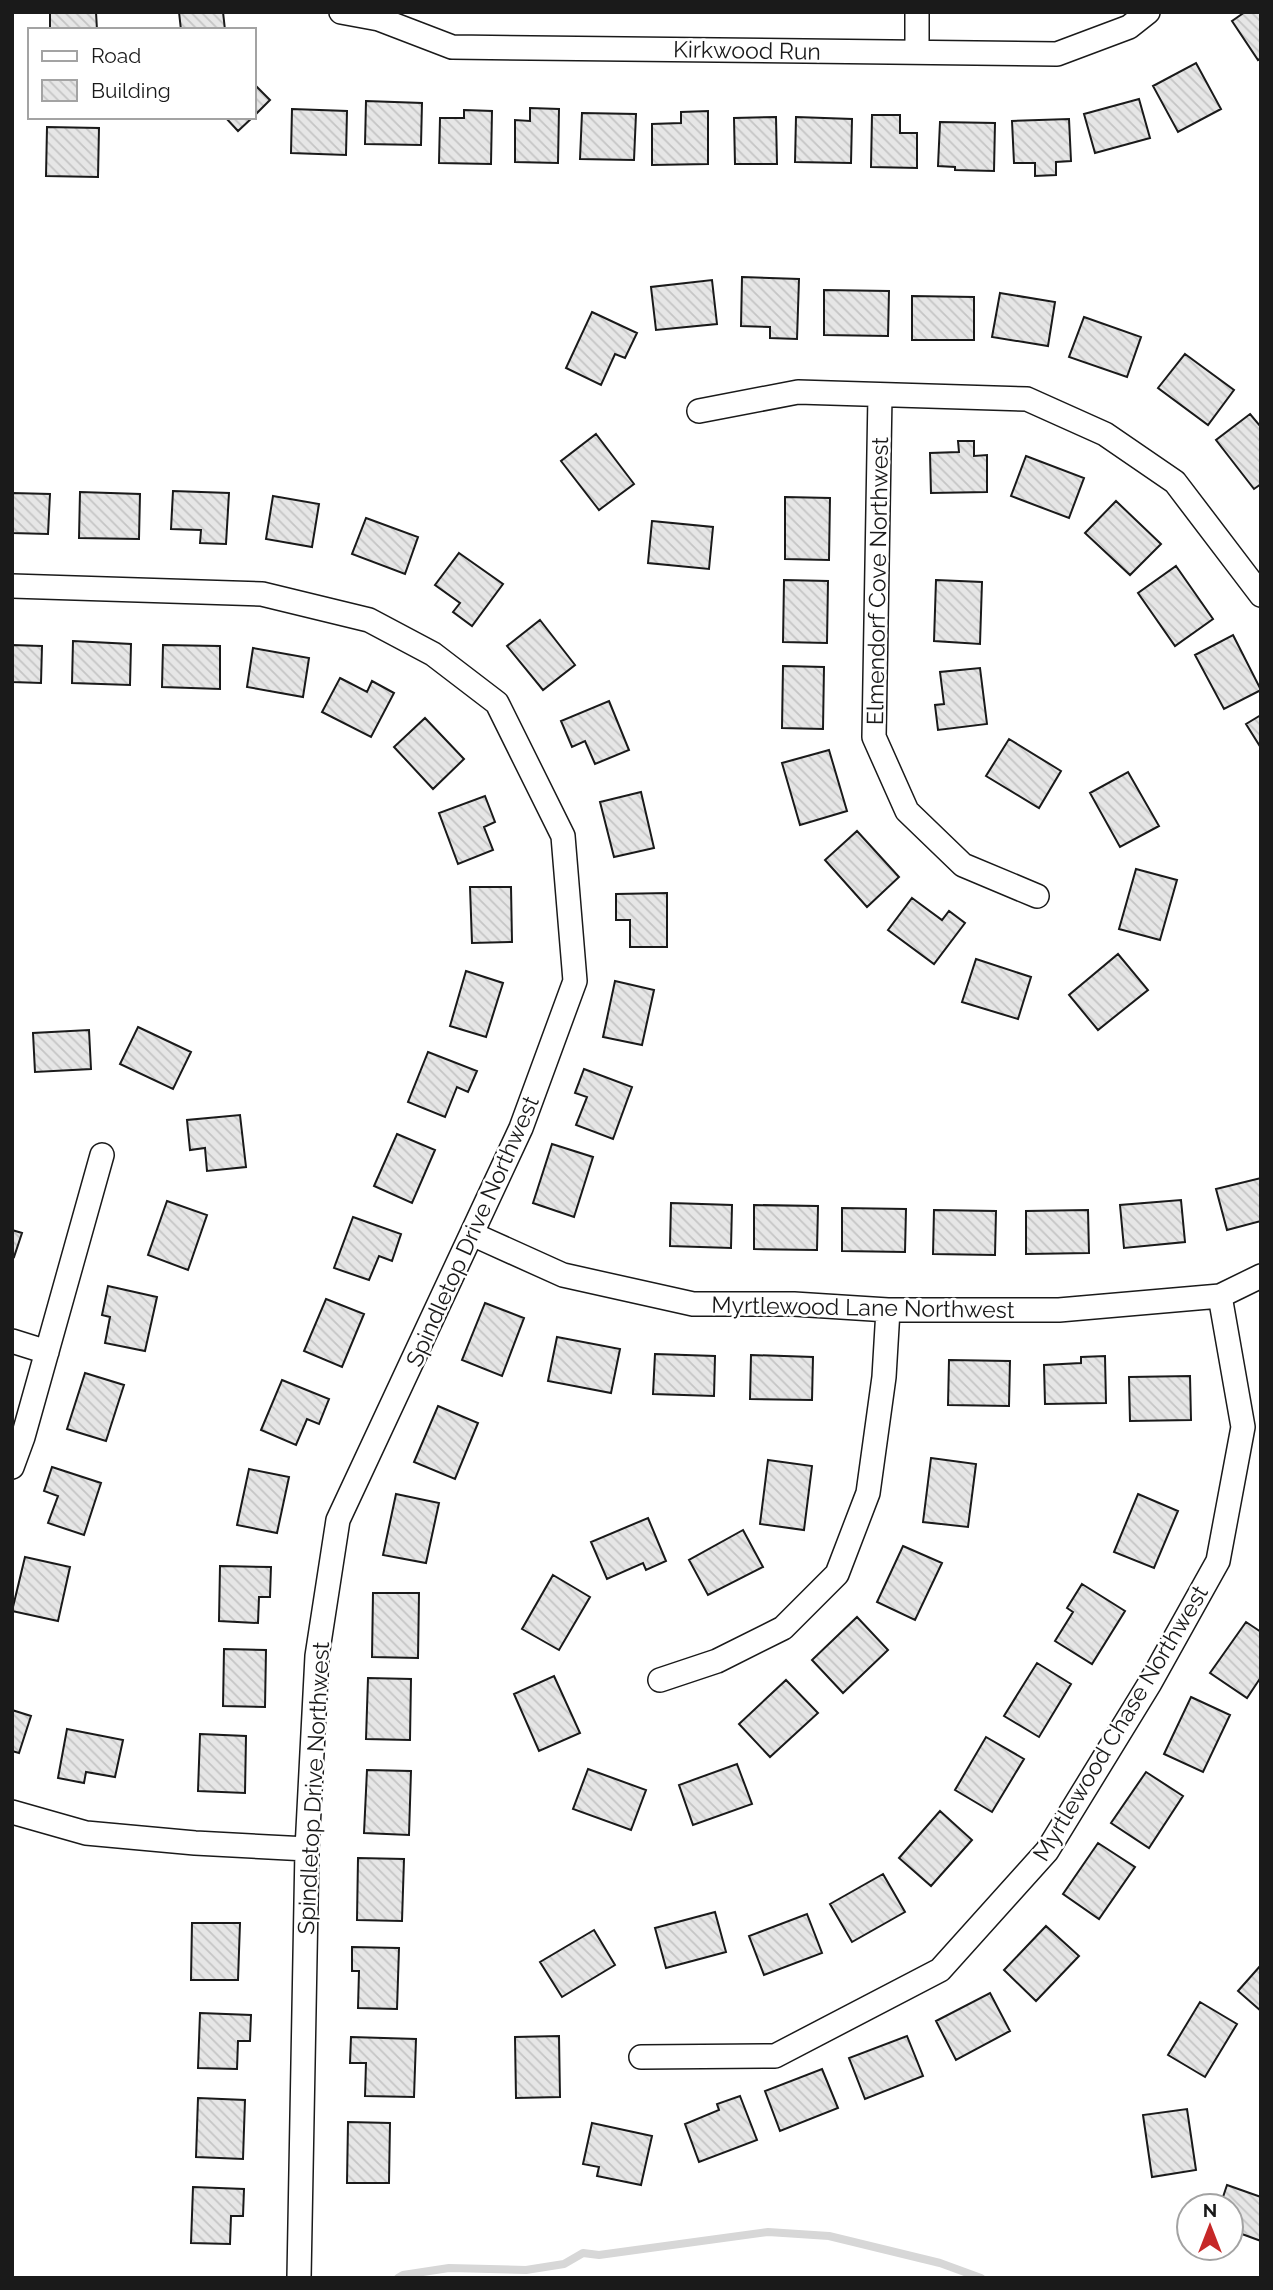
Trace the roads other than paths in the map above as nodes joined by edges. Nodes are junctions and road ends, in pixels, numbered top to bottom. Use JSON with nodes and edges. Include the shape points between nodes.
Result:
{"nodes":[{"id":1,"x":341,"y":12,"type":"edge"},
{"id":2,"x":917,"y":12,"type":"edge"},
{"id":3,"x":1148,"y":12,"type":"edge"},
{"id":4,"x":917,"y":52,"type":"junction"},
{"id":5,"x":880,"y":395,"type":"junction"},
{"id":6,"x":699,"y":411,"type":"dead end"},
{"id":7,"x":12,"y":586,"type":"edge"},
{"id":8,"x":1261,"y":595,"type":"edge"},
{"id":9,"x":1037,"y":896,"type":"dead end"},
{"id":10,"x":102,"y":1155,"type":"dead end"},
{"id":11,"x":472,"y":1234,"type":"junction"},
{"id":12,"x":1261,"y":1276,"type":"edge"},
{"id":13,"x":1220,"y":1296,"type":"junction"},
{"id":14,"x":888,"y":1310,"type":"junction"},
{"id":15,"x":12,"y":1341,"type":"edge"},
{"id":16,"x":47,"y":1352,"type":"junction"},
{"id":17,"x":12,"y":1467,"type":"edge"},
{"id":18,"x":660,"y":1680,"type":"dead end"},
{"id":19,"x":12,"y":1812,"type":"edge"},
{"id":20,"x":307,"y":1849,"type":"junction"},
{"id":21,"x":641,"y":2057,"type":"dead end"},
{"id":22,"x":299,"y":2278,"type":"edge"}],
"edges":[{"from":1,"to":4,"type":"street","name":"Kirkwood Run","via":[[379,19],[452,47]]},
{"from":2,"to":4,"type":"street"},
{"from":3,"to":4,"type":"street","name":"Kirkwood Run","via":[[1129,27],[1057,54]]},
{"from":5,"to":6,"type":"street","via":[[798,392]]},
{"from":5,"to":8,"type":"street","via":[[1027,399],[1105,434],[1175,482]]},
{"from":5,"to":9,"type":"street","name":"Elmendorf Cove Northwest","via":[[874,737],[907,811],[963,865]]},
{"from":7,"to":11,"type":"street","name":"Spindletop Drive Northwest","via":[[262,593],[303,602],[369,620],[433,654],[497,703],[564,836],[575,981],[521,1128]]},
{"from":10,"to":16,"type":"street"},
{"from":11,"to":14,"type":"street","name":"Myrtlewood Lane Northwest","via":[[564,1275],[693,1304]]},
{"from":11,"to":20,"type":"street","name":"Spindletop Drive Northwest","via":[[338,1520],[317,1656]]},
{"from":12,"to":13,"type":"street","name":"Myrtlewood Lane Northwest"},
{"from":13,"to":14,"type":"street","name":"Myrtlewood Lane Northwest","via":[[1059,1310]]},
{"from":13,"to":21,"type":"street","name":"Myrtlewood Chase Northwest","via":[[1243,1427],[1218,1561],[1047,1851],[940,1970],[787,2050],[775,2056]]},
{"from":14,"to":18,"type":"street","via":[[868,1493],[837,1574],[783,1628],[717,1661]]},
{"from":15,"to":16,"type":"street"},
{"from":16,"to":17,"type":"street"},
{"from":19,"to":20,"type":"street","via":[[86,1833]]},
{"from":20,"to":22,"type":"street","name":"Spindletop Drive Northwest"}]}
